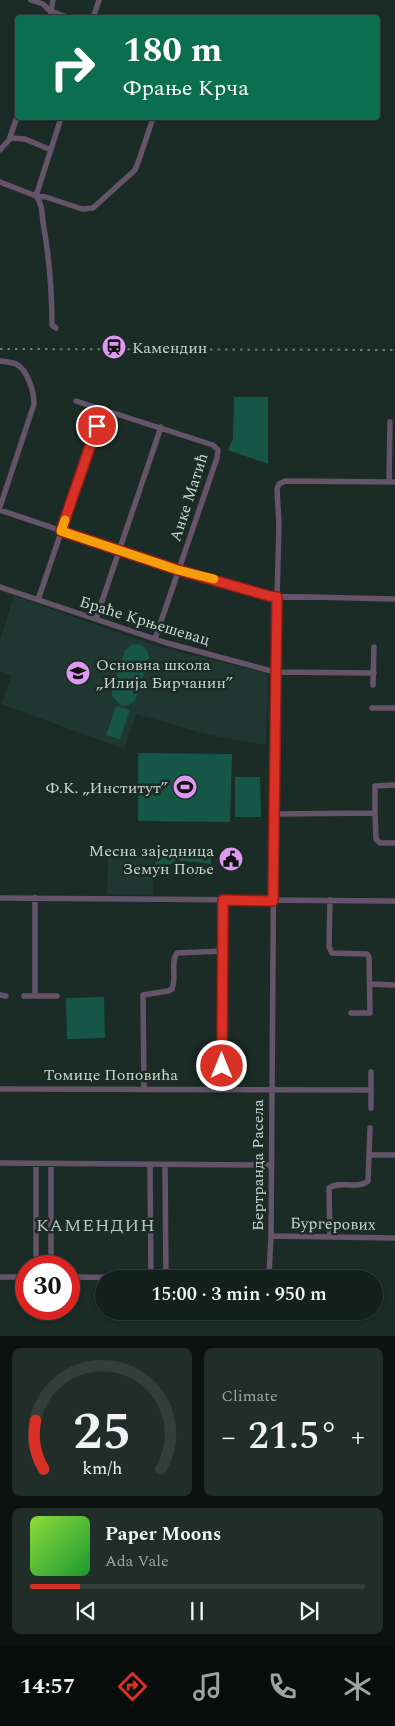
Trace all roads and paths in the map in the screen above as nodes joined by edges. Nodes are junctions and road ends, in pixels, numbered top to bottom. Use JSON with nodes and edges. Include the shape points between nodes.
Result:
{"nodes":[{"id":1,"x":31,"y":0,"type":"edge"},
{"id":2,"x":53,"y":0,"type":"edge"},
{"id":3,"x":99,"y":0,"type":"edge"},
{"id":4,"x":50,"y":11,"type":"junction"},
{"id":5,"x":50,"y":15,"type":"edge"},
{"id":6,"x":61,"y":15,"type":"edge"},
{"id":7,"x":94,"y":15,"type":"edge"},
{"id":8,"x":16,"y":120,"type":"edge"},
{"id":9,"x":61,"y":120,"type":"edge"},
{"id":10,"x":152,"y":120,"type":"edge"},
{"id":11,"x":10,"y":138,"type":"junction"},
{"id":12,"x":0,"y":150,"type":"edge"},
{"id":13,"x":51,"y":150,"type":"junction"},
{"id":14,"x":0,"y":182,"type":"edge"},
{"id":15,"x":36,"y":196,"type":"junction"},
{"id":16,"x":56,"y":328,"type":"dead end"},
{"id":17,"x":0,"y":361,"type":"edge"},
{"id":18,"x":76,"y":401,"type":"dead end"},
{"id":19,"x":103,"y":409,"type":"junction"},
{"id":20,"x":390,"y":422,"type":"dead end"},
{"id":21,"x":161,"y":427,"type":"junction"},
{"id":22,"x":392,"y":482,"type":"edge"},
{"id":23,"x":0,"y":509,"type":"edge"},
{"id":24,"x":61,"y":531,"type":"junction"},
{"id":25,"x":119,"y":551,"type":"junction"},
{"id":26,"x":178,"y":570,"type":"junction"},
{"id":27,"x":0,"y":587,"type":"edge"},
{"id":28,"x":277,"y":597,"type":"junction"},
{"id":29,"x":395,"y":599,"type":"edge"},
{"id":30,"x":38,"y":600,"type":"junction"},
{"id":31,"x":96,"y":619,"type":"junction"},
{"id":32,"x":154,"y":639,"type":"junction"},
{"id":33,"x":374,"y":647,"type":"dead end"},
{"id":34,"x":275,"y":672,"type":"junction"},
{"id":35,"x":374,"y":673,"type":"junction"},
{"id":36,"x":374,"y":685,"type":"dead end"},
{"id":37,"x":372,"y":708,"type":"dead end"},
{"id":38,"x":395,"y":708,"type":"edge"},
{"id":39,"x":395,"y":786,"type":"edge"},
{"id":40,"x":375,"y":813,"type":"junction"},
{"id":41,"x":275,"y":814,"type":"junction"},
{"id":42,"x":395,"y":844,"type":"edge"},
{"id":43,"x":0,"y":898,"type":"edge"},
{"id":44,"x":35,"y":898,"type":"junction"},
{"id":45,"x":223,"y":900,"type":"junction"},
{"id":46,"x":330,"y":900,"type":"junction"},
{"id":47,"x":273,"y":901,"type":"junction"},
{"id":48,"x":395,"y":901,"type":"edge"},
{"id":49,"x":222,"y":951,"type":"junction"},
{"id":50,"x":370,"y":984,"type":"junction"},
{"id":51,"x":395,"y":985,"type":"edge"},
{"id":52,"x":24,"y":996,"type":"dead end"},
{"id":53,"x":35,"y":996,"type":"junction"},
{"id":54,"x":57,"y":996,"type":"dead end"},
{"id":55,"x":351,"y":1013,"type":"dead end"},
{"id":56,"x":371,"y":1072,"type":"dead end"},
{"id":57,"x":0,"y":1088,"type":"edge"},
{"id":58,"x":144,"y":1088,"type":"junction"},
{"id":59,"x":222,"y":1088,"type":"junction"},
{"id":60,"x":272,"y":1090,"type":"junction"},
{"id":61,"x":371,"y":1090,"type":"junction"},
{"id":62,"x":371,"y":1108,"type":"dead end"},
{"id":63,"x":370,"y":1128,"type":"dead end"},
{"id":64,"x":369,"y":1155,"type":"junction"},
{"id":65,"x":395,"y":1155,"type":"edge"},
{"id":66,"x":0,"y":1163,"type":"edge"},
{"id":67,"x":36,"y":1164,"type":"junction"},
{"id":68,"x":51,"y":1164,"type":"junction"},
{"id":69,"x":150,"y":1165,"type":"junction"},
{"id":70,"x":164,"y":1165,"type":"junction"},
{"id":71,"x":271,"y":1165,"type":"junction"},
{"id":72,"x":271,"y":1236,"type":"junction"},
{"id":73,"x":330,"y":1237,"type":"junction"},
{"id":74,"x":395,"y":1238,"type":"edge"},
{"id":75,"x":36,"y":1255,"type":"edge"},
{"id":76,"x":51,"y":1255,"type":"edge"},
{"id":77,"x":151,"y":1270,"type":"edge"},
{"id":78,"x":166,"y":1270,"type":"edge"},
{"id":79,"x":269,"y":1270,"type":"edge"},
{"id":80,"x":0,"y":1277,"type":"edge"},
{"id":81,"x":15,"y":1277,"type":"edge"},
{"id":82,"x":80,"y":1278,"type":"edge"},
{"id":83,"x":95,"y":1278,"type":"edge"}],
"edges":[{"from":1,"to":4,"type":"street","via":[[43,4]]},
{"from":2,"to":4,"type":"street"},
{"from":3,"to":7,"type":"street"},
{"from":4,"to":5,"type":"street"},
{"from":4,"to":6,"type":"street"},
{"from":8,"to":11,"type":"street"},
{"from":9,"to":13,"type":"street"},
{"from":10,"to":15,"type":"street","via":[[135,170],[93,208],[86,210]]},
{"from":11,"to":12,"type":"street"},
{"from":11,"to":13,"type":"street","via":[[25,139]]},
{"from":13,"to":15,"type":"street"},
{"from":14,"to":15,"type":"street"},
{"from":15,"to":16,"type":"street","via":[[47,246],[52,324]]},
{"from":17,"to":23,"type":"street","via":[[20,367],[29,382],[34,404]]},
{"from":18,"to":19,"type":"street"},
{"from":19,"to":21,"type":"street"},
{"from":19,"to":24,"type":"street"},
{"from":20,"to":22,"type":"street"},
{"from":21,"to":25,"type":"street"},
{"from":21,"to":26,"type":"street","name":"Анке Матић","via":[[213,445],[218,450]]},
{"from":22,"to":28,"type":"street","name":"Бертранда Расела","via":[[285,481],[279,484]]},
{"from":23,"to":24,"type":"street"},
{"from":24,"to":25,"type":"street"},
{"from":24,"to":30,"type":"street"},
{"from":25,"to":26,"type":"street"},
{"from":25,"to":31,"type":"street"},
{"from":26,"to":28,"type":"street"},
{"from":26,"to":32,"type":"street","name":"Анке Матић"},
{"from":27,"to":30,"type":"street","name":"Браће Крњешевац"},
{"from":28,"to":29,"type":"street"},
{"from":28,"to":34,"type":"street","name":"Бертранда Расела"},
{"from":30,"to":31,"type":"street","name":"Браће Крњешевац"},
{"from":31,"to":32,"type":"street","name":"Браће Крњешевац"},
{"from":32,"to":34,"type":"street","name":"Браће Крњешевац"},
{"from":33,"to":35,"type":"street"},
{"from":34,"to":35,"type":"street","name":"Браће Крњешевац"},
{"from":34,"to":41,"type":"street","name":"Бертранда Расела"},
{"from":35,"to":36,"type":"street"},
{"from":37,"to":38,"type":"street"},
{"from":39,"to":40,"type":"street","via":[[375,786]]},
{"from":40,"to":41,"type":"street"},
{"from":40,"to":42,"type":"street","via":[[376,839],[380,843]]},
{"from":41,"to":47,"type":"street","name":"Бертранда Расела"},
{"from":43,"to":44,"type":"street"},
{"from":44,"to":45,"type":"street"},
{"from":44,"to":53,"type":"street"},
{"from":45,"to":47,"type":"street"},
{"from":45,"to":49,"type":"street"},
{"from":46,"to":47,"type":"street"},
{"from":46,"to":48,"type":"street"},
{"from":46,"to":50,"type":"street","via":[[329,950],[332,953],[367,954],[370,958]]},
{"from":47,"to":60,"type":"street","name":"Бертранда Расела"},
{"from":49,"to":58,"type":"street","via":[[177,952],[172,989],[143,995]]},
{"from":49,"to":59,"type":"street"},
{"from":50,"to":51,"type":"street"},
{"from":50,"to":55,"type":"street","via":[[370,1013]]},
{"from":52,"to":53,"type":"street"},
{"from":53,"to":54,"type":"street"},
{"from":56,"to":61,"type":"street"},
{"from":57,"to":58,"type":"street","name":"Томице Поповића"},
{"from":58,"to":59,"type":"street","name":"Томице Поповића"},
{"from":59,"to":60,"type":"street","name":"Томице Поповића"},
{"from":60,"to":61,"type":"street","name":"Томице Поповића"},
{"from":60,"to":71,"type":"street","name":"Бертранда Расела"},
{"from":61,"to":62,"type":"street"},
{"from":63,"to":64,"type":"street"},
{"from":64,"to":65,"type":"street"},
{"from":64,"to":73,"type":"street","via":[[369,1179],[366,1183],[329,1188]]},
{"from":66,"to":67,"type":"street"},
{"from":67,"to":68,"type":"street"},
{"from":67,"to":75,"type":"street"},
{"from":68,"to":69,"type":"street"},
{"from":68,"to":76,"type":"street"},
{"from":69,"to":70,"type":"street"},
{"from":69,"to":77,"type":"street"},
{"from":70,"to":71,"type":"street"},
{"from":70,"to":78,"type":"street"},
{"from":71,"to":72,"type":"street","name":"Бертранда Расела"},
{"from":72,"to":73,"type":"street","name":"Бургерових"},
{"from":72,"to":79,"type":"street","name":"Бертранда Расела"},
{"from":73,"to":74,"type":"street","name":"Бургерових"},
{"from":80,"to":81,"type":"street"},
{"from":82,"to":83,"type":"street"}]}
